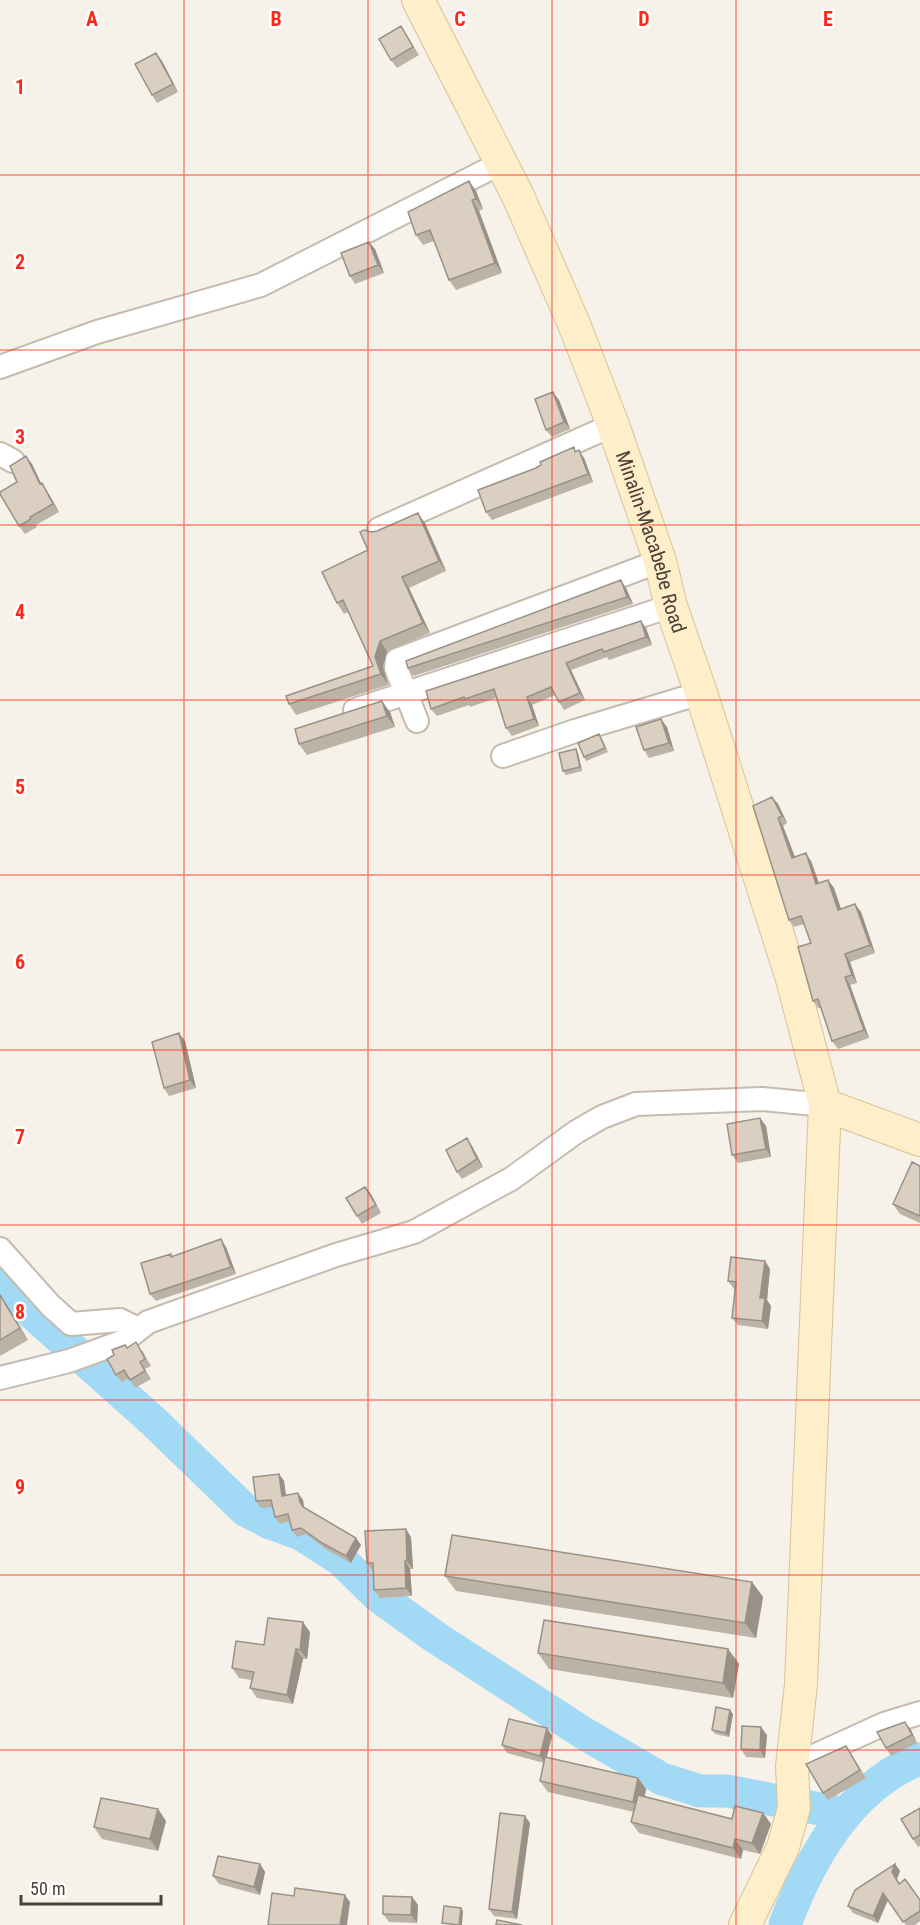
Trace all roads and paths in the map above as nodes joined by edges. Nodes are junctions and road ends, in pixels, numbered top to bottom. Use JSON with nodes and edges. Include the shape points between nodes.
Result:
{"nodes":[{"id":1,"x":418,"y":0,"type":"edge"},
{"id":2,"x":503,"y":162,"type":"junction"},
{"id":3,"x":0,"y":368,"type":"edge"},
{"id":4,"x":613,"y":425,"type":"junction"},
{"id":5,"x":379,"y":529,"type":"edge"},
{"id":6,"x":660,"y":561,"type":"junction"},
{"id":7,"x":670,"y":606,"type":"junction"},
{"id":8,"x":701,"y":693,"type":"junction"},
{"id":9,"x":405,"y":694,"type":"junction"},
{"id":10,"x":340,"y":715,"type":"edge"},
{"id":11,"x":417,"y":721,"type":"dead end"},
{"id":12,"x":503,"y":756,"type":"dead end"},
{"id":13,"x":825,"y":1105,"type":"junction"},
{"id":14,"x":920,"y":1140,"type":"edge"},
{"id":15,"x":0,"y":1249,"type":"edge"},
{"id":16,"x":131,"y":1335,"type":"junction"},
{"id":17,"x":0,"y":1378,"type":"edge"},
{"id":18,"x":920,"y":1713,"type":"edge"},
{"id":19,"x":792,"y":1766,"type":"junction"},
{"id":20,"x":746,"y":1925,"type":"edge"}],
"edges":[{"from":1,"to":2,"type":"main road","name":"Minalin-Macabebe Road"},
{"from":2,"to":3,"type":"street","via":[[261,285],[98,332]]},
{"from":2,"to":4,"type":"main road","name":"Minalin-Macabebe Road"},
{"from":4,"to":5,"type":"street"},
{"from":4,"to":6,"type":"main road","name":"Minalin-Macabebe Road"},
{"from":6,"to":7,"type":"main road","name":"Minalin-Macabebe Road"},
{"from":6,"to":9,"type":"street","via":[[397,660]]},
{"from":7,"to":8,"type":"main road","name":"Minalin-Macabebe Road"},
{"from":7,"to":9,"type":"street"},
{"from":8,"to":12,"type":"street"},
{"from":8,"to":13,"type":"main road","name":"Minalin-Macabebe Road","via":[[792,979]]},
{"from":9,"to":10,"type":"street"},
{"from":9,"to":11,"type":"street"},
{"from":13,"to":14,"type":"main road"},
{"from":13,"to":16,"type":"street","via":[[762,1099],[636,1104],[593,1122],[511,1179],[414,1232],[336,1255],[148,1322]]},
{"from":13,"to":19,"type":"main road","name":"Minalin-Macabebe Road","via":[[801,1684]]},
{"from":15,"to":16,"type":"street","via":[[72,1324],[120,1320]]},
{"from":16,"to":17,"type":"street","via":[[69,1361]]},
{"from":18,"to":19,"type":"street","via":[[884,1724]]},
{"from":19,"to":20,"type":"main road","name":"Minalin-Macabebe Road","via":[[794,1808],[783,1847]]}]}
